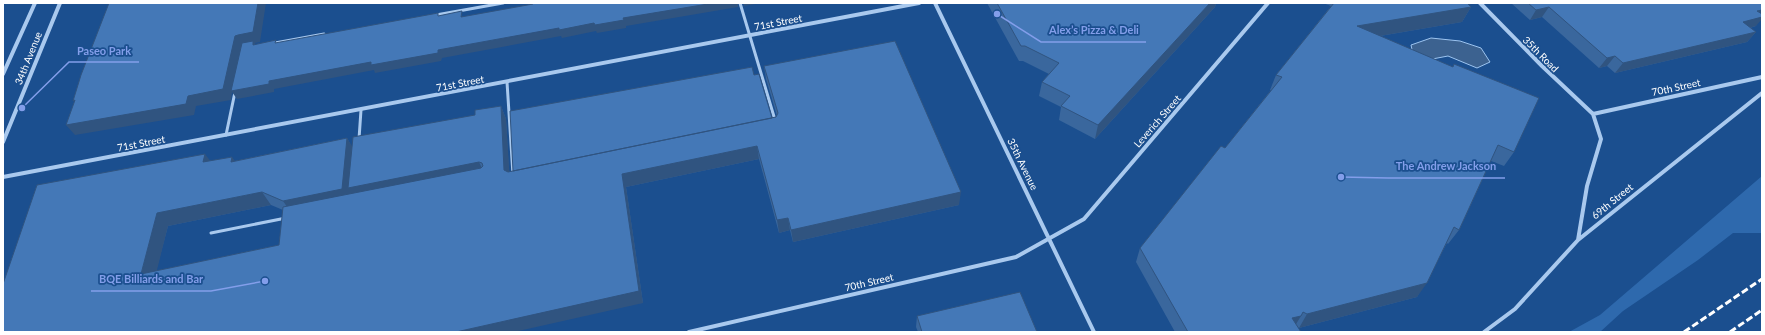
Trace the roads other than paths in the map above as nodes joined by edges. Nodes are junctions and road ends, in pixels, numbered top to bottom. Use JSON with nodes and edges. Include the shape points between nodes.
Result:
{"nodes":[{"id":1,"x":35,"y":3,"type":"edge"},
{"id":2,"x":60,"y":3,"type":"edge"},
{"id":3,"x":503,"y":3,"type":"edge"},
{"id":4,"x":740,"y":3,"type":"edge"},
{"id":5,"x":919,"y":3,"type":"edge"},
{"id":6,"x":935,"y":3,"type":"edge"},
{"id":7,"x":1268,"y":3,"type":"edge"},
{"id":8,"x":1480,"y":3,"type":"edge"},
{"id":9,"x":430,"y":16,"type":"edge"},
{"id":10,"x":330,"y":33,"type":"edge"},
{"id":11,"x":750,"y":35,"type":"junction"},
{"id":12,"x":268,"y":44,"type":"edge"},
{"id":13,"x":3,"y":74,"type":"edge"},
{"id":14,"x":1762,"y":77,"type":"edge"},
{"id":15,"x":507,"y":82,"type":"junction"},
{"id":16,"x":236,"y":85,"type":"edge"},
{"id":17,"x":1762,"y":93,"type":"edge"},
{"id":18,"x":361,"y":110,"type":"junction"},
{"id":19,"x":1593,"y":114,"type":"junction"},
{"id":20,"x":777,"y":127,"type":"edge"},
{"id":21,"x":226,"y":135,"type":"junction"},
{"id":22,"x":3,"y":142,"type":"edge"},
{"id":23,"x":358,"y":145,"type":"edge"},
{"id":24,"x":3,"y":177,"type":"edge"},
{"id":25,"x":513,"y":182,"type":"edge"},
{"id":26,"x":290,"y":217,"type":"edge"},
{"id":27,"x":211,"y":233,"type":"dead end"},
{"id":28,"x":1049,"y":239,"type":"junction"},
{"id":29,"x":1578,"y":240,"type":"junction"},
{"id":30,"x":689,"y":332,"type":"edge"},
{"id":31,"x":1094,"y":332,"type":"edge"},
{"id":32,"x":1484,"y":332,"type":"edge"}],
"edges":[{"from":1,"to":13,"type":"street","name":"34th Avenue"},
{"from":2,"to":22,"type":"street","name":"34th Avenue"},
{"from":3,"to":9,"type":"lane"},
{"from":4,"to":11,"type":"lane"},
{"from":5,"to":11,"type":"street","name":"71st Street"},
{"from":6,"to":28,"type":"street","name":"35th Avenue"},
{"from":7,"to":28,"type":"street","name":"Leverich Street","via":[[1084,219]]},
{"from":8,"to":19,"type":"street","name":"35th Road"},
{"from":10,"to":12,"type":"lane"},
{"from":11,"to":15,"type":"street","name":"71st Street"},
{"from":11,"to":20,"type":"lane"},
{"from":14,"to":19,"type":"street","name":"70th Street"},
{"from":15,"to":18,"type":"street","name":"71st Street"},
{"from":15,"to":25,"type":"lane"},
{"from":16,"to":21,"type":"lane"},
{"from":17,"to":29,"type":"street","name":"69th Street"},
{"from":18,"to":21,"type":"street","name":"71st Street"},
{"from":18,"to":23,"type":"lane"},
{"from":19,"to":29,"type":"street","via":[[1601,139],[1587,186]]},
{"from":21,"to":24,"type":"street","name":"71st Street"},
{"from":26,"to":27,"type":"lane"},
{"from":28,"to":30,"type":"street","name":"70th Street","via":[[1016,258]]},
{"from":28,"to":31,"type":"street","name":"35th Avenue"},
{"from":29,"to":32,"type":"street","name":"69th Street","via":[[1515,309]]}]}
